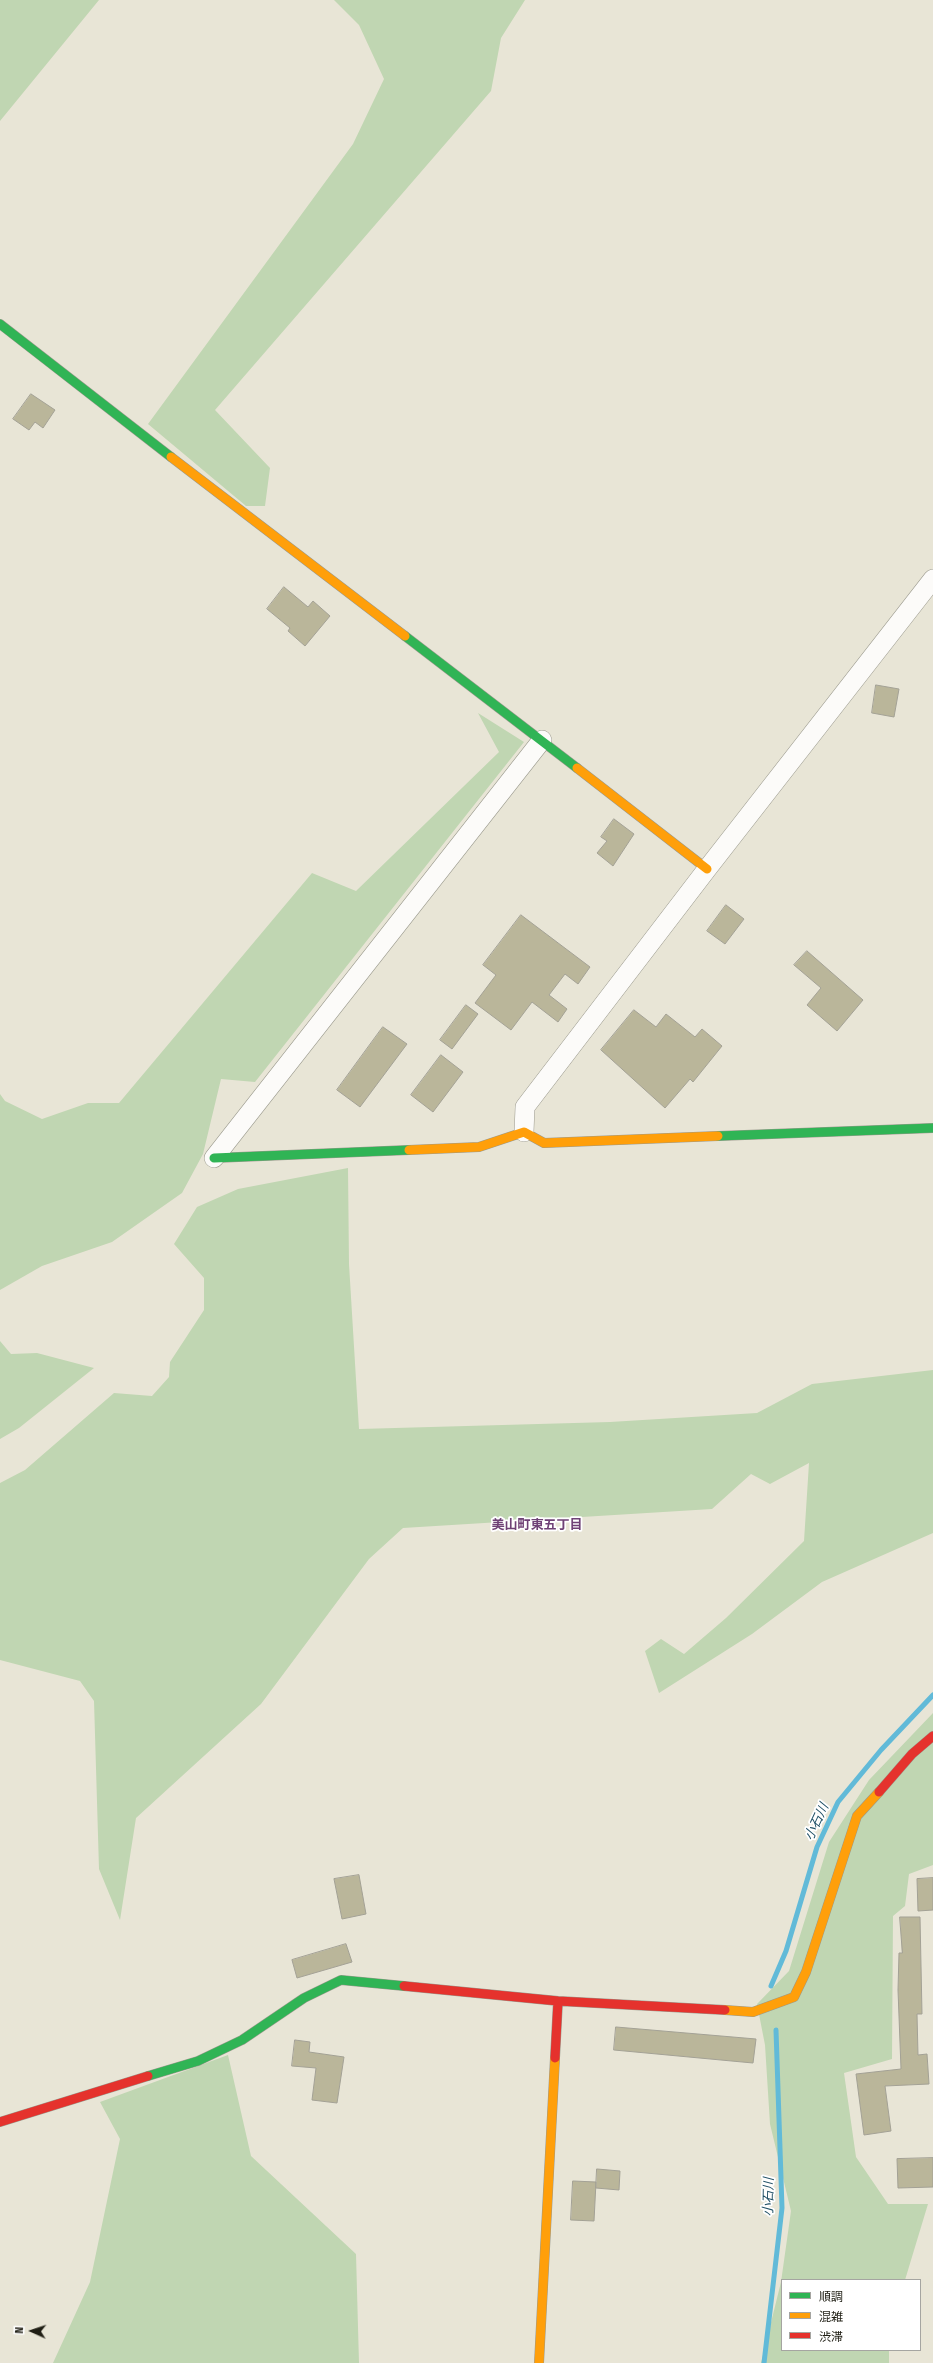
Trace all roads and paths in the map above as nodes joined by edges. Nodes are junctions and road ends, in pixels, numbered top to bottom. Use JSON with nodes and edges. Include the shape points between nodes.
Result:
{"nodes":[{"id":1,"x":0,"y":324,"type":"edge"},
{"id":2,"x":933,"y":579,"type":"edge"},
{"id":3,"x":542,"y":740,"type":"junction"},
{"id":4,"x":707,"y":869,"type":"junction"},
{"id":5,"x":933,"y":1128,"type":"edge"},
{"id":6,"x":524,"y":1132,"type":"junction"},
{"id":7,"x":214,"y":1158,"type":"joint"},
{"id":8,"x":933,"y":1736,"type":"edge"},
{"id":9,"x":558,"y":2001,"type":"junction"},
{"id":10,"x":0,"y":2122,"type":"edge"},
{"id":11,"x":539,"y":2363,"type":"edge"}],
"edges":[{"from":1,"to":3,"type":"street","via":[[177,463]]},
{"from":2,"to":4,"type":"street"},
{"from":3,"to":4,"type":"street"},
{"from":3,"to":7,"type":"street"},
{"from":4,"to":6,"type":"street","via":[[525,1107]]},
{"from":5,"to":6,"type":"street","via":[[544,1143]]},
{"from":6,"to":7,"type":"street","via":[[479,1147]]},
{"from":8,"to":9,"type":"street","via":[[912,1754],[857,1816],[806,1972],[794,1997],[753,2012]]},
{"from":9,"to":10,"type":"street","via":[[341,1980],[304,1998],[242,2040],[198,2061]]},
{"from":9,"to":11,"type":"street"}]}
